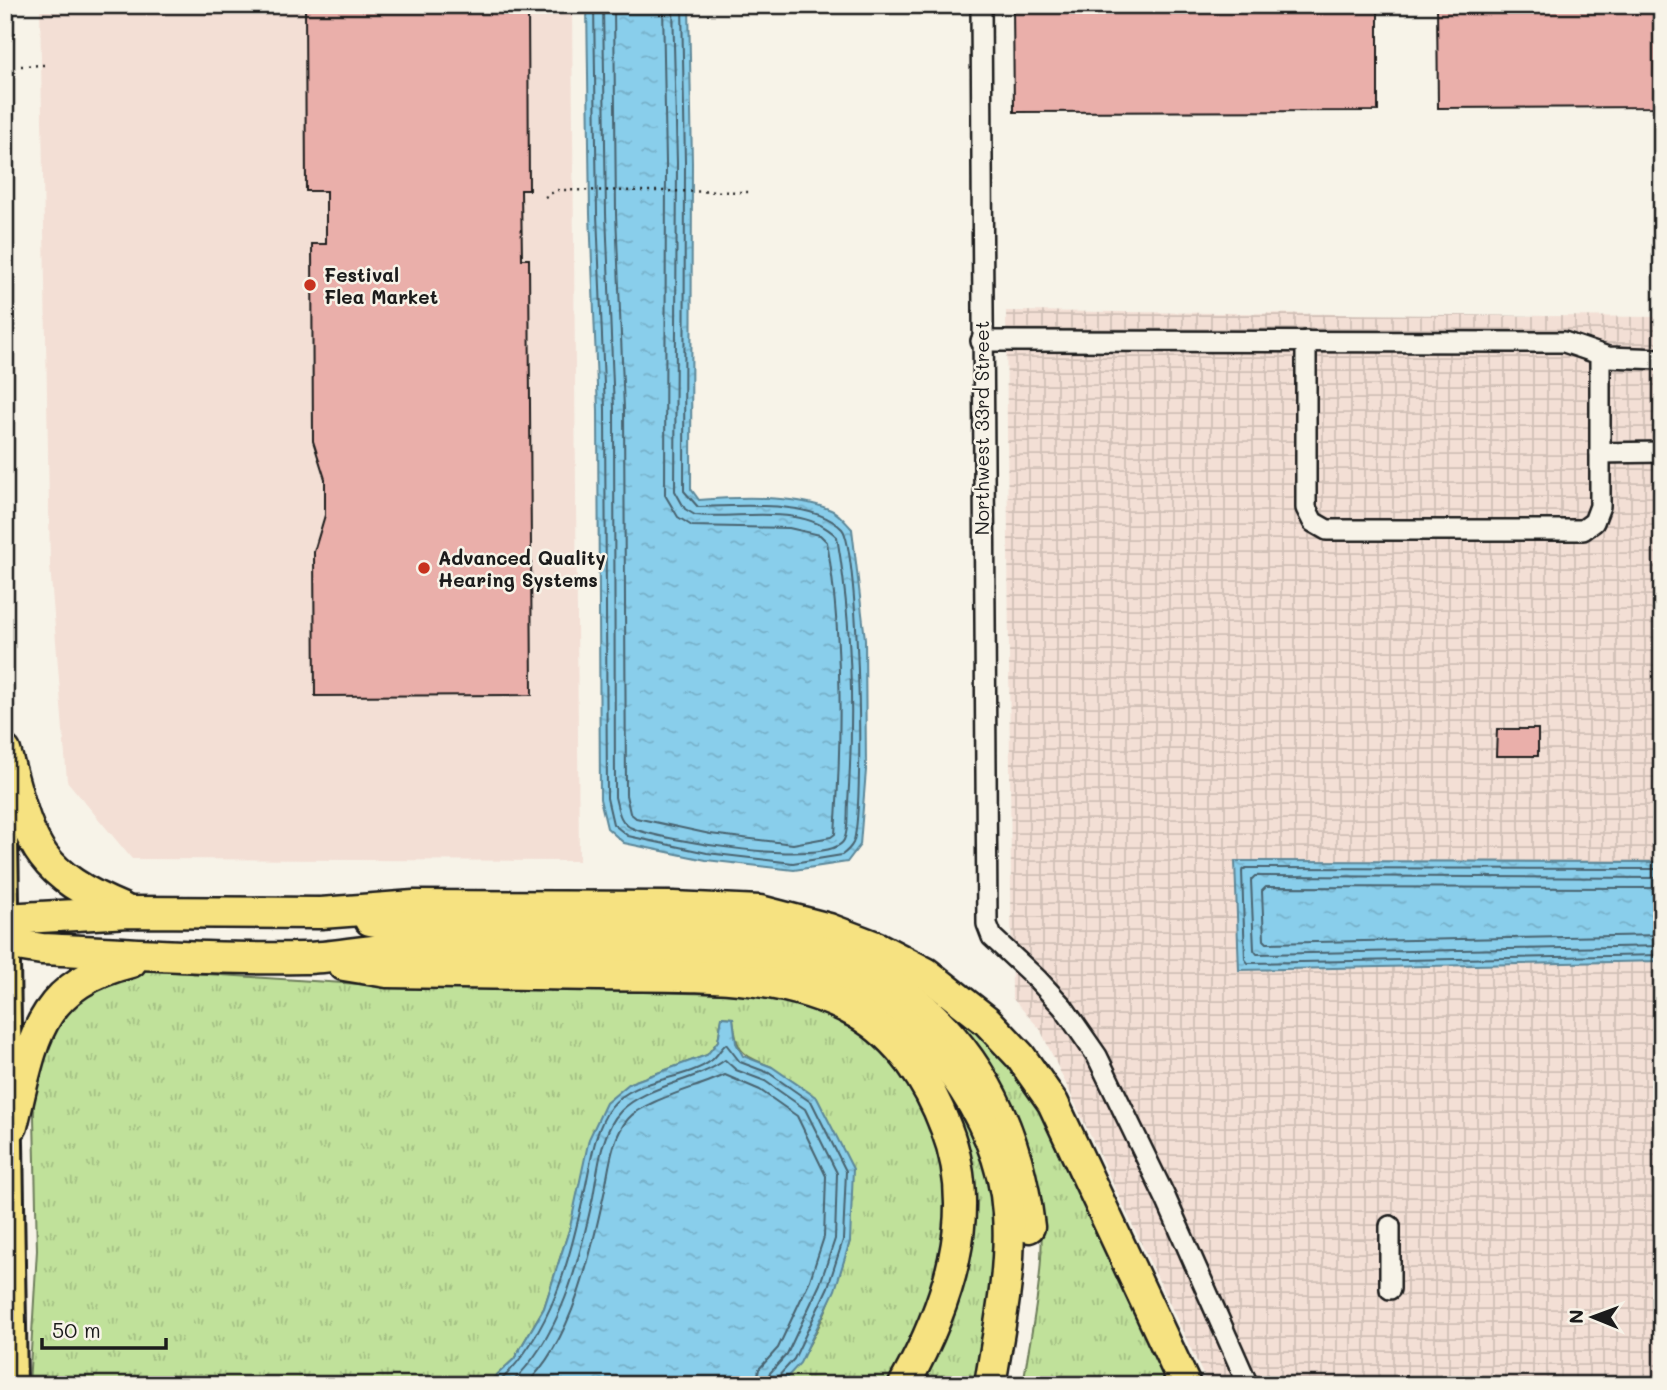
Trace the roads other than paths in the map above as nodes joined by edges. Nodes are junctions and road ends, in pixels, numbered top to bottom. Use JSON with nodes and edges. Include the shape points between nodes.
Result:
{"nodes":[{"id":1,"x":981,"y":5,"type":"edge"},
{"id":2,"x":981,"y":341,"type":"junction"},
{"id":3,"x":1306,"y":341,"type":"junction"},
{"id":4,"x":1600,"y":355,"type":"junction"},
{"id":5,"x":1662,"y":359,"type":"edge"},
{"id":6,"x":1662,"y":452,"type":"edge"},
{"id":7,"x":1600,"y":457,"type":"junction"},
{"id":8,"x":5,"y":751,"type":"edge"},
{"id":9,"x":5,"y":841,"type":"edge"},
{"id":10,"x":129,"y":912,"type":"junction"},
{"id":11,"x":321,"y":913,"type":"junction"},
{"id":12,"x":6,"y":931,"type":"edge"},
{"id":13,"x":158,"y":955,"type":"junction"},
{"id":14,"x":306,"y":958,"type":"junction"},
{"id":15,"x":12,"y":1126,"type":"junction"},
{"id":16,"x":1390,"y":1226,"type":"dead end"},
{"id":17,"x":1390,"y":1289,"type":"dead end"},
{"id":18,"x":14,"y":1385,"type":"edge"},
{"id":19,"x":904,"y":1385,"type":"edge"},
{"id":20,"x":990,"y":1385,"type":"edge"},
{"id":21,"x":1011,"y":1385,"type":"edge"},
{"id":22,"x":1185,"y":1385,"type":"edge"},
{"id":23,"x":1248,"y":1385,"type":"edge"}],
"edges":[{"from":1,"to":2,"type":"street","name":"Northwest 33rd Street"},
{"from":2,"to":3,"type":"street"},
{"from":2,"to":23,"type":"street","name":"Northwest 33rd Street","via":[[987,924],[992,937],[1046,988],[1097,1056]]},
{"from":3,"to":4,"type":"street","via":[[1564,342]]},
{"from":3,"to":7,"type":"street","via":[[1306,508],[1313,522],[1327,530],[1583,530],[1594,522],[1600,506]]},
{"from":4,"to":5,"type":"street"},
{"from":4,"to":7,"type":"street"},
{"from":6,"to":7,"type":"street"},
{"from":8,"to":10,"type":"highway","via":[[26,822],[49,864],[83,892]]},
{"from":9,"to":12,"type":"main road"},
{"from":10,"to":11,"type":"highway"},
{"from":10,"to":12,"type":"highway"},
{"from":11,"to":21,"type":"highway","via":[[415,928],[713,930],[771,937],[839,958],[909,998],[967,1055],[988,1086],[1017,1154],[1029,1227]]},
{"from":11,"to":22,"type":"highway","via":[[414,906],[732,908],[829,929],[926,973],[987,1021],[1020,1056],[1053,1103]]},
{"from":12,"to":13,"type":"highway","via":[[42,949]]},
{"from":12,"to":15,"type":"main road"},
{"from":13,"to":14,"type":"highway"},
{"from":13,"to":15,"type":"highway","via":[[99,970],[65,993],[49,1011],[31,1052]]},
{"from":14,"to":19,"type":"highway","via":[[387,972],[753,981],[819,995],[883,1031],[905,1054],[940,1112],[960,1180],[957,1250],[930,1332]]},
{"from":14,"to":20,"type":"highway","via":[[387,950],[733,957],[800,968],[862,992],[893,1012],[937,1052],[973,1102],[993,1149],[1008,1210],[1009,1254]]},
{"from":15,"to":18,"type":"main road"},
{"from":16,"to":17,"type":"street"}]}
